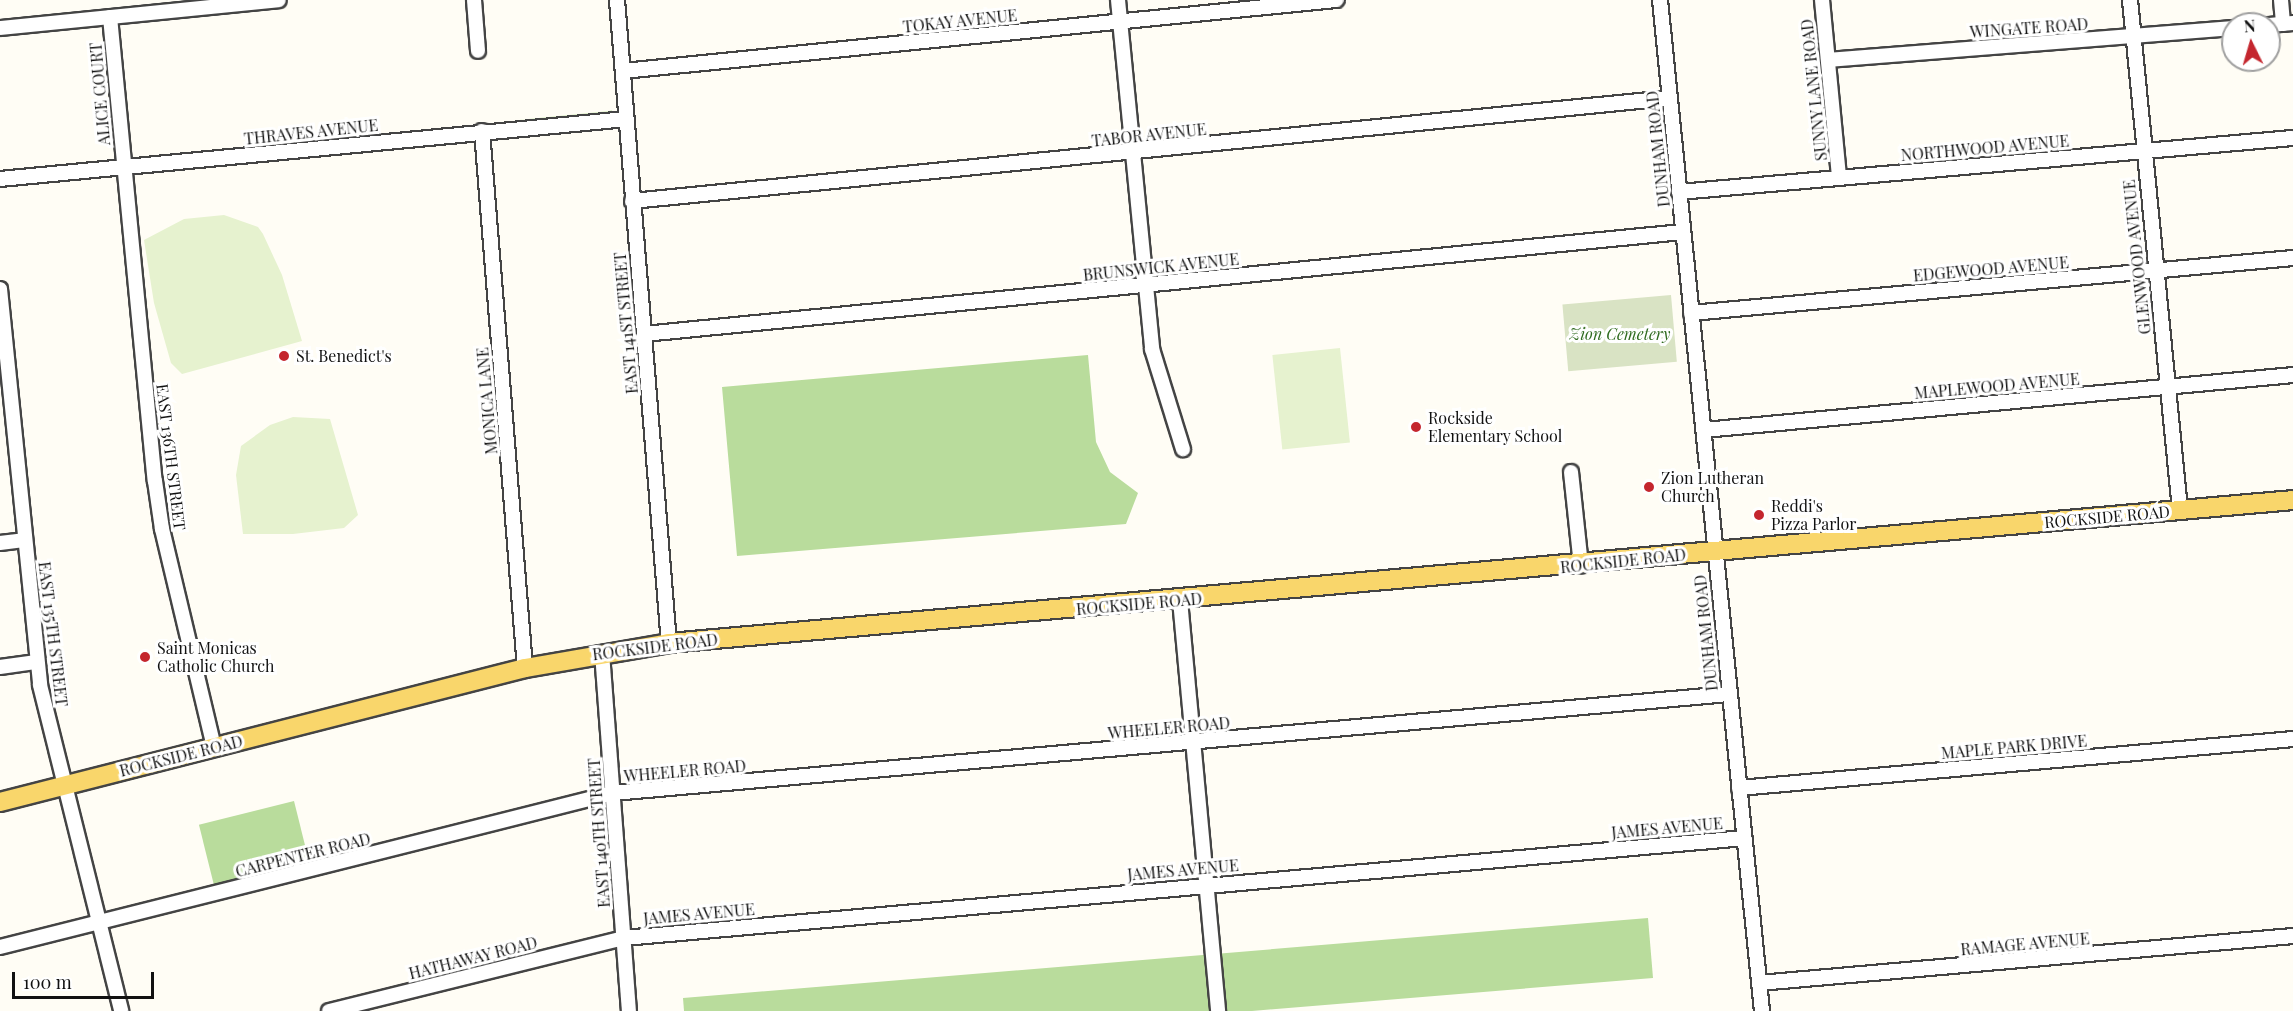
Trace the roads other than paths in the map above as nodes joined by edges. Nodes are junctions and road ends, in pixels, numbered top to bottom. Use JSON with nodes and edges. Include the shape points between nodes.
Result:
{"nodes":[{"id":1,"x":279,"y":0,"type":"edge"},
{"id":2,"x":474,"y":0,"type":"edge"},
{"id":3,"x":616,"y":0,"type":"edge"},
{"id":4,"x":1118,"y":0,"type":"edge"},
{"id":5,"x":1336,"y":0,"type":"edge"},
{"id":6,"x":1660,"y":0,"type":"edge"},
{"id":7,"x":1821,"y":0,"type":"edge"},
{"id":8,"x":2130,"y":0,"type":"edge"},
{"id":9,"x":2281,"y":0,"type":"edge"},
{"id":10,"x":110,"y":17,"type":"junction"},
{"id":11,"x":1120,"y":22,"type":"junction"},
{"id":12,"x":2288,"y":24,"type":"edge"},
{"id":13,"x":0,"y":28,"type":"edge"},
{"id":14,"x":2221,"y":29,"type":"edge"},
{"id":15,"x":2133,"y":37,"type":"junction"},
{"id":16,"x":478,"y":51,"type":"dead end"},
{"id":17,"x":1827,"y":60,"type":"junction"},
{"id":18,"x":623,"y":71,"type":"junction"},
{"id":19,"x":1670,"y":98,"type":"junction"},
{"id":20,"x":626,"y":119,"type":"junction"},
{"id":21,"x":482,"y":131,"type":"junction"},
{"id":22,"x":2293,"y":138,"type":"edge"},
{"id":23,"x":2143,"y":151,"type":"junction"},
{"id":24,"x":1133,"y":153,"type":"junction"},
{"id":25,"x":124,"y":167,"type":"junction"},
{"id":26,"x":1839,"y":177,"type":"junction"},
{"id":27,"x":0,"y":179,"type":"edge"},
{"id":28,"x":1679,"y":192,"type":"junction"},
{"id":29,"x":632,"y":201,"type":"junction"},
{"id":30,"x":1682,"y":232,"type":"junction"},
{"id":31,"x":2293,"y":258,"type":"edge"},
{"id":32,"x":2155,"y":270,"type":"junction"},
{"id":33,"x":1146,"y":285,"type":"junction"},
{"id":34,"x":0,"y":297,"type":"edge"},
{"id":35,"x":1691,"y":313,"type":"junction"},
{"id":36,"x":644,"y":334,"type":"junction"},
{"id":37,"x":2293,"y":375,"type":"edge"},
{"id":38,"x":2167,"y":387,"type":"junction"},
{"id":39,"x":6,"y":422,"type":"edge"},
{"id":40,"x":1704,"y":430,"type":"junction"},
{"id":41,"x":1184,"y":449,"type":"dead end"},
{"id":42,"x":1571,"y":472,"type":"dead end"},
{"id":43,"x":2293,"y":500,"type":"edge"},
{"id":44,"x":2180,"y":510,"type":"junction"},
{"id":45,"x":24,"y":540,"type":"junction"},
{"id":46,"x":0,"y":543,"type":"edge"},
{"id":47,"x":1714,"y":551,"type":"junction"},
{"id":48,"x":1581,"y":565,"type":"junction"},
{"id":49,"x":1180,"y":600,"type":"junction"},
{"id":50,"x":669,"y":643,"type":"junction"},
{"id":51,"x":602,"y":653,"type":"junction"},
{"id":52,"x":37,"y":662,"type":"junction"},
{"id":53,"x":0,"y":667,"type":"edge"},
{"id":54,"x":525,"y":668,"type":"junction"},
{"id":55,"x":1728,"y":694,"type":"junction"},
{"id":56,"x":2293,"y":739,"type":"edge"},
{"id":57,"x":1192,"y":743,"type":"junction"},
{"id":58,"x":214,"y":747,"type":"junction"},
{"id":59,"x":66,"y":786,"type":"junction"},
{"id":60,"x":1739,"y":788,"type":"junction"},
{"id":61,"x":613,"y":794,"type":"junction"},
{"id":62,"x":0,"y":802,"type":"edge"},
{"id":63,"x":1745,"y":838,"type":"junction"},
{"id":64,"x":1206,"y":885,"type":"junction"},
{"id":65,"x":99,"y":922,"type":"junction"},
{"id":66,"x":2293,"y":936,"type":"edge"},
{"id":67,"x":624,"y":938,"type":"junction"},
{"id":68,"x":0,"y":947,"type":"edge"},
{"id":69,"x":1759,"y":983,"type":"junction"},
{"id":70,"x":121,"y":1011,"type":"edge"},
{"id":71,"x":329,"y":1011,"type":"edge"},
{"id":72,"x":629,"y":1011,"type":"edge"},
{"id":73,"x":1218,"y":1011,"type":"edge"},
{"id":74,"x":1762,"y":1011,"type":"edge"}],
"edges":[{"from":1,"to":10,"type":"street"},
{"from":2,"to":16,"type":"street"},
{"from":3,"to":18,"type":"street","name":"EAST 141ST STREET"},
{"from":4,"to":11,"type":"street"},
{"from":5,"to":11,"type":"street","name":"TOKAY AVENUE"},
{"from":6,"to":19,"type":"street","name":"DUNHAM ROAD"},
{"from":7,"to":17,"type":"street","name":"SUNNY LANE ROAD"},
{"from":8,"to":15,"type":"street","name":"GLENWOOD AVENUE"},
{"from":9,"to":12,"type":"street"},
{"from":10,"to":13,"type":"street"},
{"from":10,"to":25,"type":"street","name":"ALICE COURT"},
{"from":11,"to":18,"type":"street","name":"TOKAY AVENUE"},
{"from":11,"to":24,"type":"street"},
{"from":14,"to":15,"type":"street","name":"WINGATE ROAD"},
{"from":15,"to":17,"type":"street","name":"WINGATE ROAD"},
{"from":15,"to":23,"type":"street","name":"GLENWOOD AVENUE"},
{"from":17,"to":26,"type":"street","name":"SUNNY LANE ROAD"},
{"from":18,"to":20,"type":"street","name":"EAST 141ST STREET"},
{"from":19,"to":24,"type":"street","name":"TABOR AVENUE"},
{"from":19,"to":28,"type":"street","name":"DUNHAM ROAD"},
{"from":20,"to":21,"type":"street","name":"THRAVES AVENUE"},
{"from":20,"to":29,"type":"street","name":"EAST 141ST STREET"},
{"from":21,"to":25,"type":"street","name":"THRAVES AVENUE"},
{"from":21,"to":54,"type":"street","name":"MONICA LANE"},
{"from":22,"to":23,"type":"street","name":"NORTHWOOD AVENUE"},
{"from":23,"to":26,"type":"street","name":"NORTHWOOD AVENUE"},
{"from":23,"to":32,"type":"street","name":"GLENWOOD AVENUE"},
{"from":24,"to":29,"type":"street","name":"TABOR AVENUE"},
{"from":24,"to":33,"type":"street"},
{"from":25,"to":27,"type":"street","name":"THRAVES AVENUE"},
{"from":25,"to":58,"type":"street","name":"EAST 136TH STREET","via":[[156,487]]},
{"from":26,"to":28,"type":"street","name":"NORTHWOOD AVENUE"},
{"from":28,"to":30,"type":"street","name":"DUNHAM ROAD"},
{"from":29,"to":36,"type":"street","name":"EAST 141ST STREET"},
{"from":30,"to":33,"type":"street","name":"BRUNSWICK AVENUE"},
{"from":30,"to":35,"type":"street","name":"DUNHAM ROAD"},
{"from":31,"to":32,"type":"street","name":"EDGEWOOD AVENUE"},
{"from":32,"to":35,"type":"street","name":"EDGEWOOD AVENUE"},
{"from":32,"to":38,"type":"street","name":"GLENWOOD AVENUE"},
{"from":33,"to":36,"type":"street","name":"BRUNSWICK AVENUE"},
{"from":33,"to":41,"type":"street","via":[[1152,349]]},
{"from":34,"to":39,"type":"street","name":"EAST 135TH STREET"},
{"from":35,"to":40,"type":"street","name":"DUNHAM ROAD"},
{"from":36,"to":50,"type":"street","name":"EAST 141ST STREET"},
{"from":37,"to":38,"type":"street","name":"MAPLEWOOD AVENUE"},
{"from":38,"to":40,"type":"street","name":"MAPLEWOOD AVENUE"},
{"from":38,"to":44,"type":"street","name":"GLENWOOD AVENUE"},
{"from":39,"to":45,"type":"street","name":"EAST 135TH STREET"},
{"from":40,"to":47,"type":"street","name":"DUNHAM ROAD"},
{"from":42,"to":48,"type":"street"},
{"from":43,"to":44,"type":"main road","name":"ROCKSIDE ROAD"},
{"from":44,"to":47,"type":"main road","name":"ROCKSIDE ROAD"},
{"from":45,"to":46,"type":"street"},
{"from":45,"to":52,"type":"street","name":"EAST 135TH STREET"},
{"from":47,"to":48,"type":"main road","name":"ROCKSIDE ROAD"},
{"from":47,"to":55,"type":"street","name":"DUNHAM ROAD"},
{"from":48,"to":49,"type":"main road","name":"ROCKSIDE ROAD"},
{"from":49,"to":50,"type":"main road","name":"ROCKSIDE ROAD"},
{"from":49,"to":57,"type":"street"},
{"from":50,"to":51,"type":"main road","name":"ROCKSIDE ROAD"},
{"from":51,"to":54,"type":"main road","name":"ROCKSIDE ROAD"},
{"from":51,"to":61,"type":"street","name":"EAST 140TH STREET"},
{"from":52,"to":53,"type":"street"},
{"from":52,"to":59,"type":"street","name":"EAST 135TH STREET"},
{"from":54,"to":58,"type":"main road","name":"ROCKSIDE ROAD"},
{"from":55,"to":57,"type":"street","name":"WHEELER ROAD"},
{"from":55,"to":60,"type":"street","name":"DUNHAM ROAD"},
{"from":56,"to":60,"type":"street","name":"MAPLE PARK DRIVE"},
{"from":57,"to":61,"type":"street","name":"WHEELER ROAD"},
{"from":57,"to":64,"type":"street"},
{"from":58,"to":59,"type":"main road","name":"ROCKSIDE ROAD"},
{"from":59,"to":62,"type":"main road","name":"ROCKSIDE ROAD"},
{"from":59,"to":65,"type":"street","name":"EAST 135TH STREET"},
{"from":60,"to":63,"type":"street","name":"DUNHAM ROAD"},
{"from":61,"to":65,"type":"street","name":"CARPENTER ROAD"},
{"from":61,"to":67,"type":"street","name":"EAST 140TH STREET"},
{"from":63,"to":64,"type":"street","name":"JAMES AVENUE"},
{"from":63,"to":69,"type":"street","name":"DUNHAM ROAD"},
{"from":64,"to":67,"type":"street","name":"JAMES AVENUE"},
{"from":64,"to":73,"type":"street"},
{"from":65,"to":68,"type":"street","name":"CARPENTER ROAD"},
{"from":65,"to":70,"type":"street","name":"EAST 135TH STREET"},
{"from":66,"to":69,"type":"street","name":"RAMAGE AVENUE"},
{"from":67,"to":71,"type":"street","name":"HATHAWAY ROAD"},
{"from":67,"to":72,"type":"street","name":"EAST 140TH STREET"},
{"from":69,"to":74,"type":"street","name":"DUNHAM ROAD"}]}
